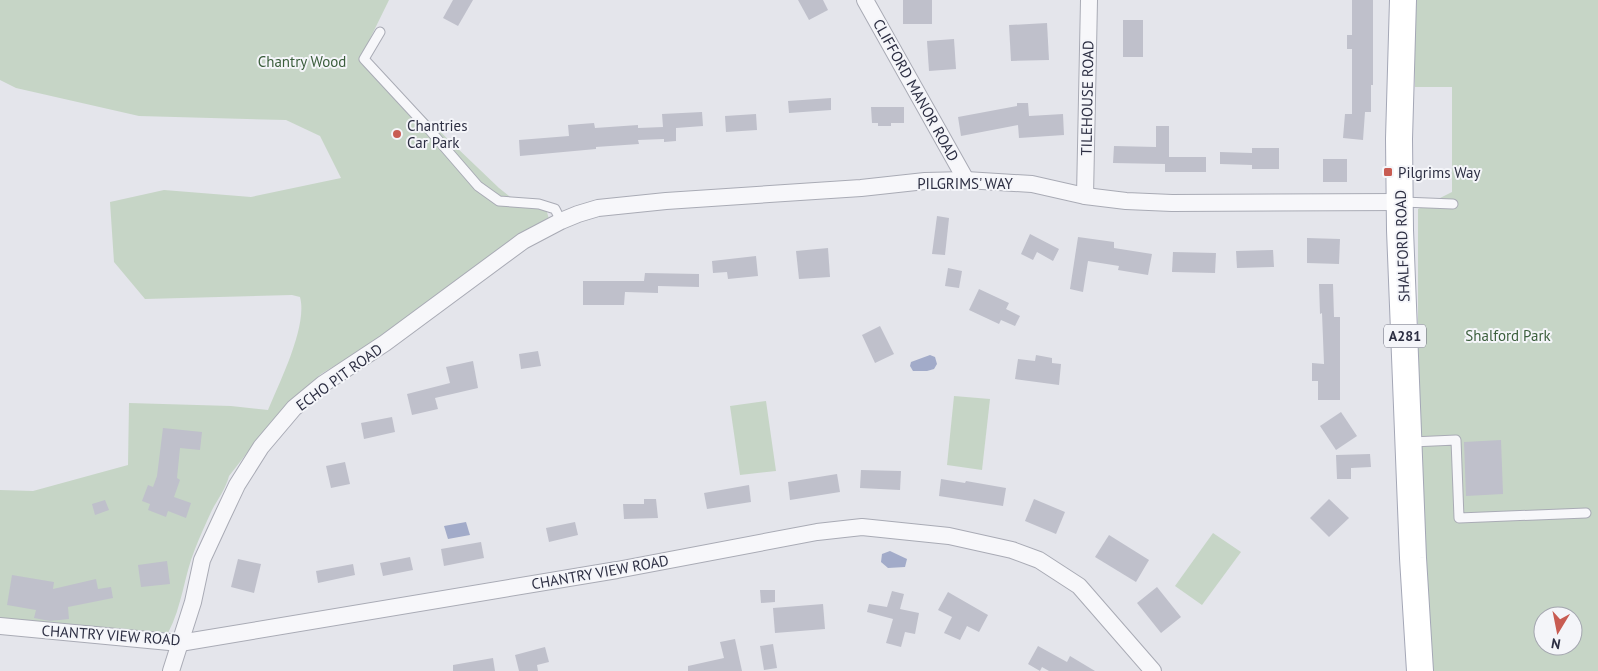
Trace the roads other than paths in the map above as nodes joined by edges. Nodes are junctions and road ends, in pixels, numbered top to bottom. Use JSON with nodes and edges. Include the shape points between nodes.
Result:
{"nodes":[{"id":1,"x":865,"y":0,"type":"edge"},
{"id":2,"x":1089,"y":0,"type":"edge"},
{"id":3,"x":1403,"y":0,"type":"edge"},
{"id":4,"x":380,"y":32,"type":"dead end"},
{"id":5,"x":966,"y":180,"type":"junction"},
{"id":6,"x":1085,"y":196,"type":"junction"},
{"id":7,"x":1400,"y":202,"type":"junction"},
{"id":8,"x":1453,"y":204,"type":"dead end"},
{"id":9,"x":555,"y":224,"type":"junction"},
{"id":10,"x":1409,"y":442,"type":"junction"},
{"id":11,"x":1586,"y":513,"type":"dead end"},
{"id":12,"x":0,"y":626,"type":"edge"},
{"id":13,"x":180,"y":643,"type":"junction"},
{"id":14,"x":171,"y":671,"type":"edge"},
{"id":15,"x":1153,"y":671,"type":"edge"},
{"id":16,"x":1420,"y":671,"type":"edge"}],
"edges":[{"from":1,"to":5,"type":"street","name":"CLIFFORD MANOR ROAD"},
{"from":2,"to":6,"type":"street","name":"TILEHOUSE ROAD"},
{"from":3,"to":7,"type":"main road","name":"SHALFORD ROAD","number":"A281"},
{"from":4,"to":9,"type":"lane","via":[[364,59],[382,86],[478,186],[499,201],[539,204],[555,209]]},
{"from":5,"to":6,"type":"street","name":"PILGRIMS' WAY","via":[[1032,184]]},
{"from":5,"to":9,"type":"street","name":"PILGRIMS' WAY","via":[[598,208]]},
{"from":6,"to":7,"type":"street","name":"PILGRIMS' WAY","via":[[1172,203]]},
{"from":7,"to":8,"type":"lane"},
{"from":7,"to":10,"type":"main road","name":"SHALFORD ROAD","number":"A281"},
{"from":9,"to":13,"type":"street","name":"ECHO PIT ROAD","via":[[498,258],[294,408],[261,447],[237,485],[202,560]]},
{"from":10,"to":11,"type":"lane","via":[[1456,440],[1459,518]]},
{"from":10,"to":16,"type":"main road","name":"SHALFORD ROAD","number":"A281"},
{"from":12,"to":13,"type":"street","name":"CHANTRY VIEW ROAD"},
{"from":13,"to":14,"type":"street","name":"ECHO PIT ROAD"},
{"from":13,"to":15,"type":"street","name":"CHANTRY VIEW ROAD","via":[[618,570],[817,532],[862,527],[950,536],[1012,550],[1039,560],[1078,586]]}]}
